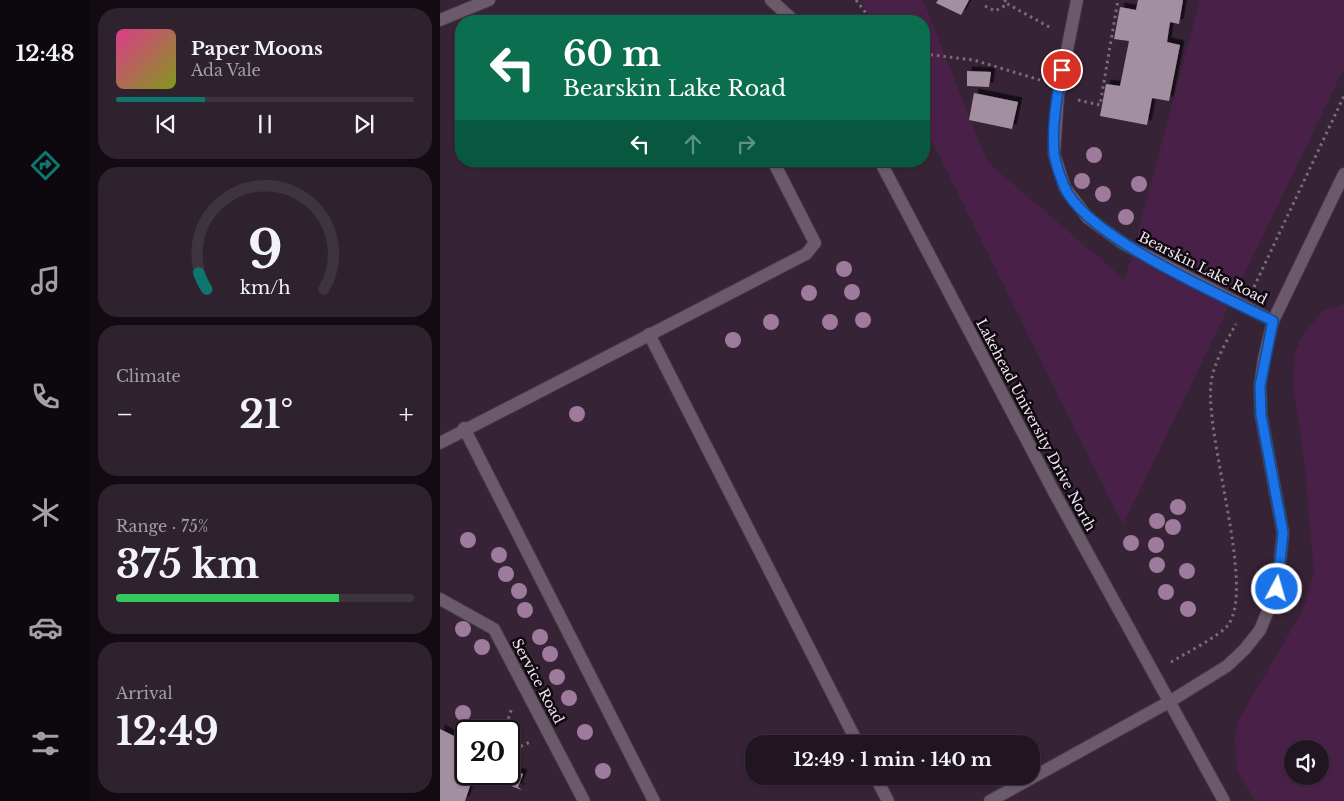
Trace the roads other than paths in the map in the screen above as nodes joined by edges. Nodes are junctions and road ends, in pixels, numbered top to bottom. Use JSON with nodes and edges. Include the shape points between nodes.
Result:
{"nodes":[{"id":1,"x":489,"y":0,"type":"edge"},
{"id":2,"x":771,"y":0,"type":"edge"},
{"id":3,"x":1077,"y":0,"type":"edge"},
{"id":4,"x":787,"y":15,"type":"edge"},
{"id":5,"x":440,"y":20,"type":"edge"},
{"id":6,"x":776,"y":167,"type":"edge"},
{"id":7,"x":883,"y":167,"type":"edge"},
{"id":8,"x":1344,"y":174,"type":"edge"},
{"id":9,"x":1273,"y":321,"type":"junction"},
{"id":10,"x":649,"y":334,"type":"junction"},
{"id":11,"x":464,"y":428,"type":"junction"},
{"id":12,"x":440,"y":443,"type":"edge"},
{"id":13,"x":440,"y":599,"type":"edge"},
{"id":14,"x":1169,"y":702,"type":"junction"},
{"id":15,"x":853,"y":735,"type":"edge"},
{"id":16,"x":880,"y":785,"type":"edge"},
{"id":17,"x":584,"y":801,"type":"edge"},
{"id":18,"x":654,"y":801,"type":"edge"},
{"id":19,"x":888,"y":801,"type":"edge"},
{"id":20,"x":990,"y":801,"type":"edge"},
{"id":21,"x":1224,"y":801,"type":"edge"}],
"edges":[{"from":1,"to":5,"type":"lane"},
{"from":2,"to":4,"type":"lane"},
{"from":3,"to":9,"type":"lane","name":"Bearskin Lake Road","via":[[1058,90],[1054,154],[1065,188],[1088,218],[1124,244]]},
{"from":6,"to":10,"type":"lane","via":[[815,243],[806,254]]},
{"from":7,"to":14,"type":"lane","name":"Lakehead University Drive North"},
{"from":8,"to":9,"type":"lane"},
{"from":9,"to":14,"type":"lane","via":[[1260,386],[1261,415],[1283,533],[1277,589],[1260,630],[1246,649],[1227,666]]},
{"from":10,"to":11,"type":"lane"},
{"from":10,"to":15,"type":"lane"},
{"from":11,"to":12,"type":"lane"},
{"from":11,"to":18,"type":"lane"},
{"from":13,"to":17,"type":"lane","name":"Service Road","via":[[494,629]]},
{"from":14,"to":20,"type":"lane"},
{"from":14,"to":21,"type":"lane","name":"Lakehead University Drive North"},
{"from":16,"to":19,"type":"lane"}]}
